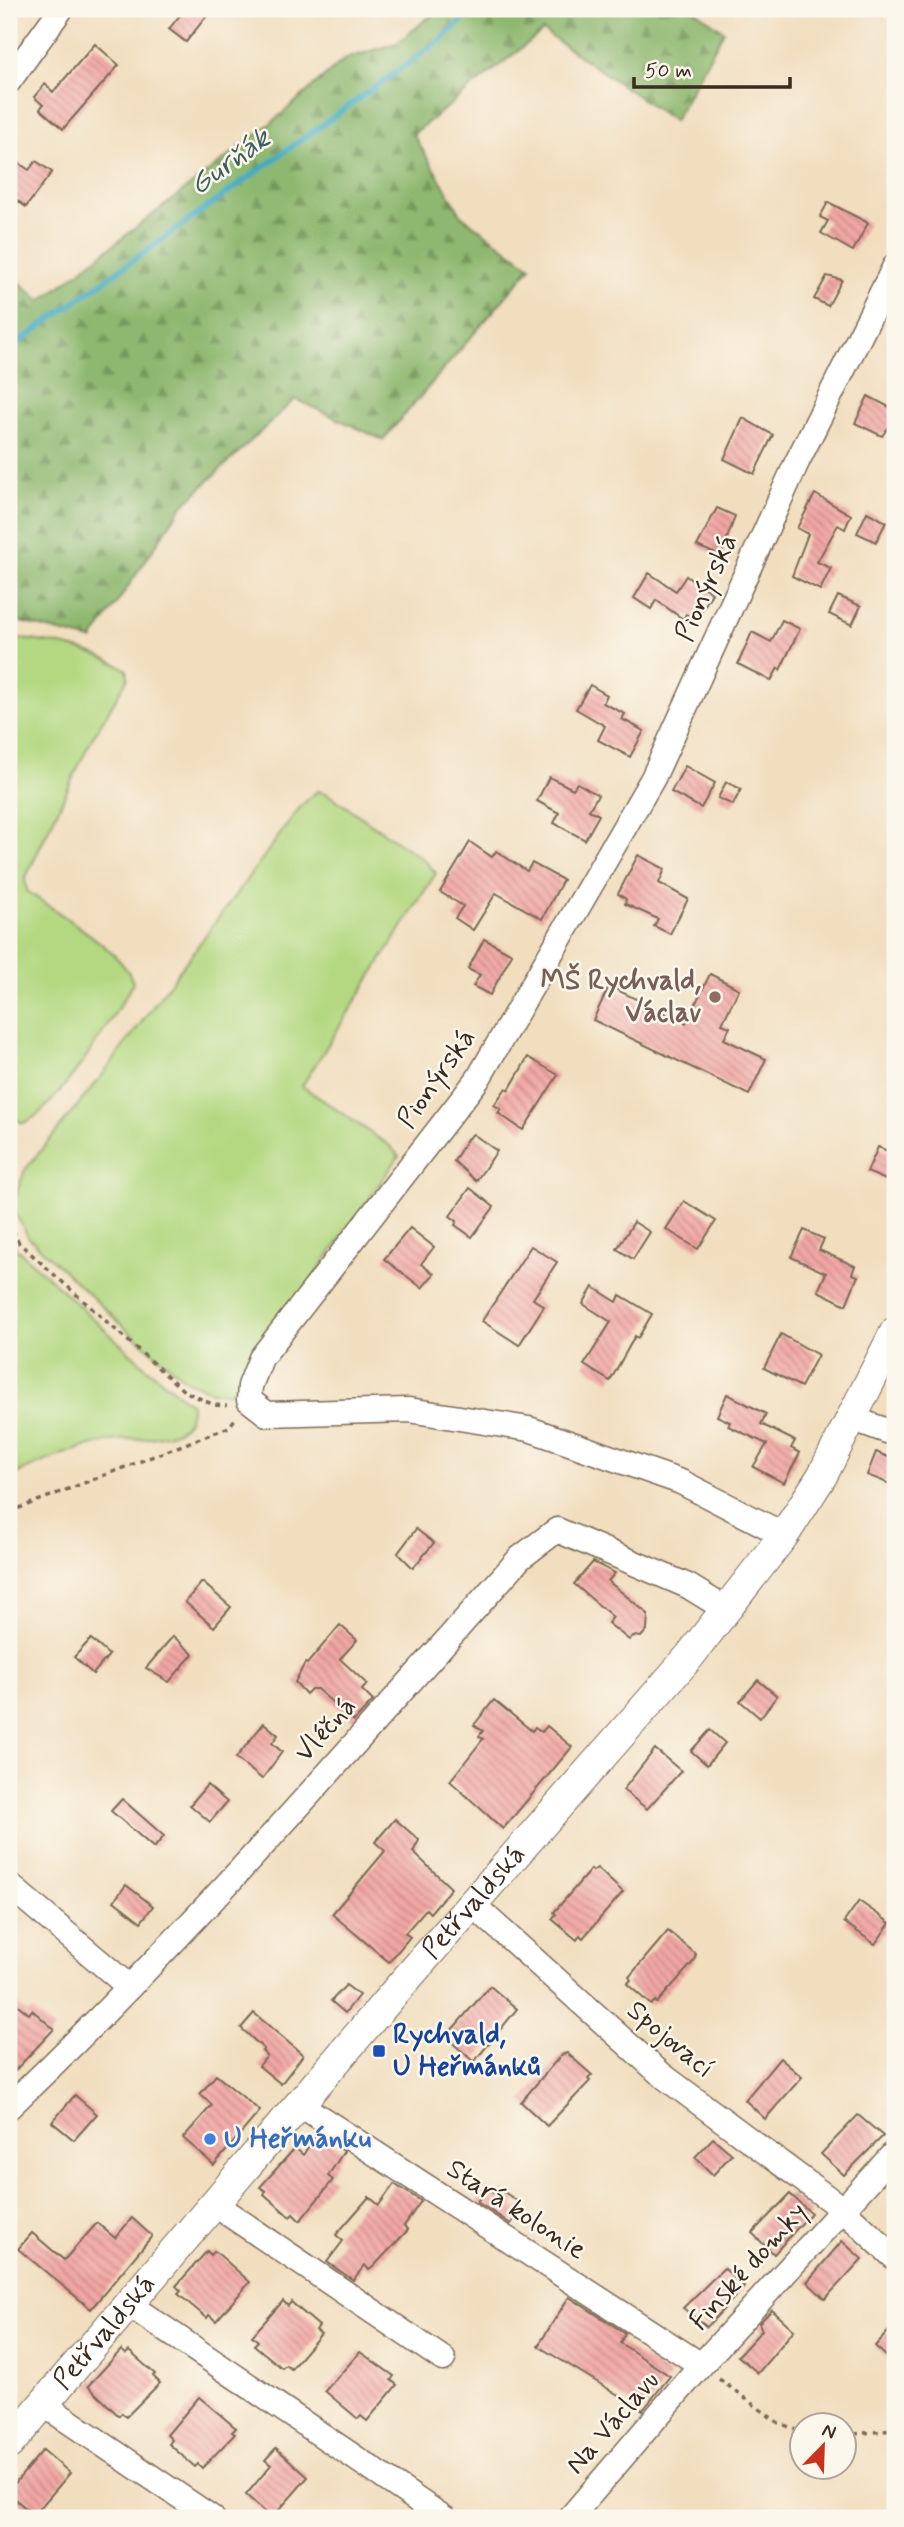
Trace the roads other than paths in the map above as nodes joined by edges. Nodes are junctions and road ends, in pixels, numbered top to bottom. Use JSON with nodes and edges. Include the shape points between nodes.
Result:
{"nodes":[{"id":1,"x":61,"y":9,"type":"edge"},
{"id":2,"x":9,"y":81,"type":"edge"},
{"id":3,"x":895,"y":266,"type":"edge"},
{"id":4,"x":895,"y":1332,"type":"edge"},
{"id":5,"x":854,"y":1419,"type":"junction"},
{"id":6,"x":895,"y":1434,"type":"edge"},
{"id":7,"x":784,"y":1535,"type":"junction"},
{"id":8,"x":727,"y":1610,"type":"junction"},
{"id":9,"x":9,"y":1885,"type":"edge"},
{"id":10,"x":472,"y":1904,"type":"junction"},
{"id":11,"x":128,"y":1986,"type":"junction"},
{"id":12,"x":299,"y":2104,"type":"junction"},
{"id":13,"x":9,"y":2107,"type":"edge"},
{"id":14,"x":895,"y":2152,"type":"edge"},
{"id":15,"x":214,"y":2204,"type":"junction"},
{"id":16,"x":841,"y":2208,"type":"junction"},
{"id":17,"x":895,"y":2258,"type":"edge"},
{"id":18,"x":128,"y":2304,"type":"junction"},
{"id":19,"x":443,"y":2359,"type":"dead end"},
{"id":20,"x":701,"y":2365,"type":"junction"},
{"id":21,"x":43,"y":2404,"type":"junction"},
{"id":22,"x":9,"y":2444,"type":"edge"},
{"id":23,"x":212,"y":2518,"type":"edge"},
{"id":24,"x":444,"y":2518,"type":"edge"},
{"id":25,"x":570,"y":2518,"type":"edge"}],
"edges":[{"from":1,"to":2,"type":"street"},
{"from":3,"to":7,"type":"street","name":"Pionýrská","via":[[797,462],[653,778],[478,1080],[261,1358],[250,1387],[249,1400],[267,1415],[409,1410],[529,1429],[681,1482]]},
{"from":4,"to":5,"type":"street","name":"Petřvaldská"},
{"from":5,"to":6,"type":"street"},
{"from":5,"to":7,"type":"street","name":"Petřvaldská"},
{"from":7,"to":8,"type":"street","name":"Petřvaldská"},
{"from":8,"to":10,"type":"street","name":"Petřvaldská"},
{"from":8,"to":11,"type":"street","name":"Vléčná","via":[[688,1586],[557,1530],[520,1558],[275,1832]]},
{"from":9,"to":11,"type":"street"},
{"from":10,"to":12,"type":"street","name":"Petřvaldská"},
{"from":10,"to":16,"type":"street","name":"Spojovací","via":[[662,2075]]},
{"from":11,"to":13,"type":"street","name":"Vléčná"},
{"from":12,"to":15,"type":"street","name":"Petřvaldská"},
{"from":12,"to":20,"type":"street","name":"Stará kolonie"},
{"from":14,"to":16,"type":"street","name":"Finské domky"},
{"from":15,"to":18,"type":"street","name":"Petřvaldská"},
{"from":15,"to":19,"type":"street"},
{"from":16,"to":17,"type":"street","name":"Finské domky"},
{"from":16,"to":20,"type":"street","name":"Finské domky"},
{"from":18,"to":21,"type":"street","name":"Petřvaldská"},
{"from":18,"to":24,"type":"street"},
{"from":20,"to":25,"type":"street","name":"Na Václavu"},
{"from":21,"to":22,"type":"street","name":"Petřvaldská"},
{"from":21,"to":23,"type":"street"}]}
